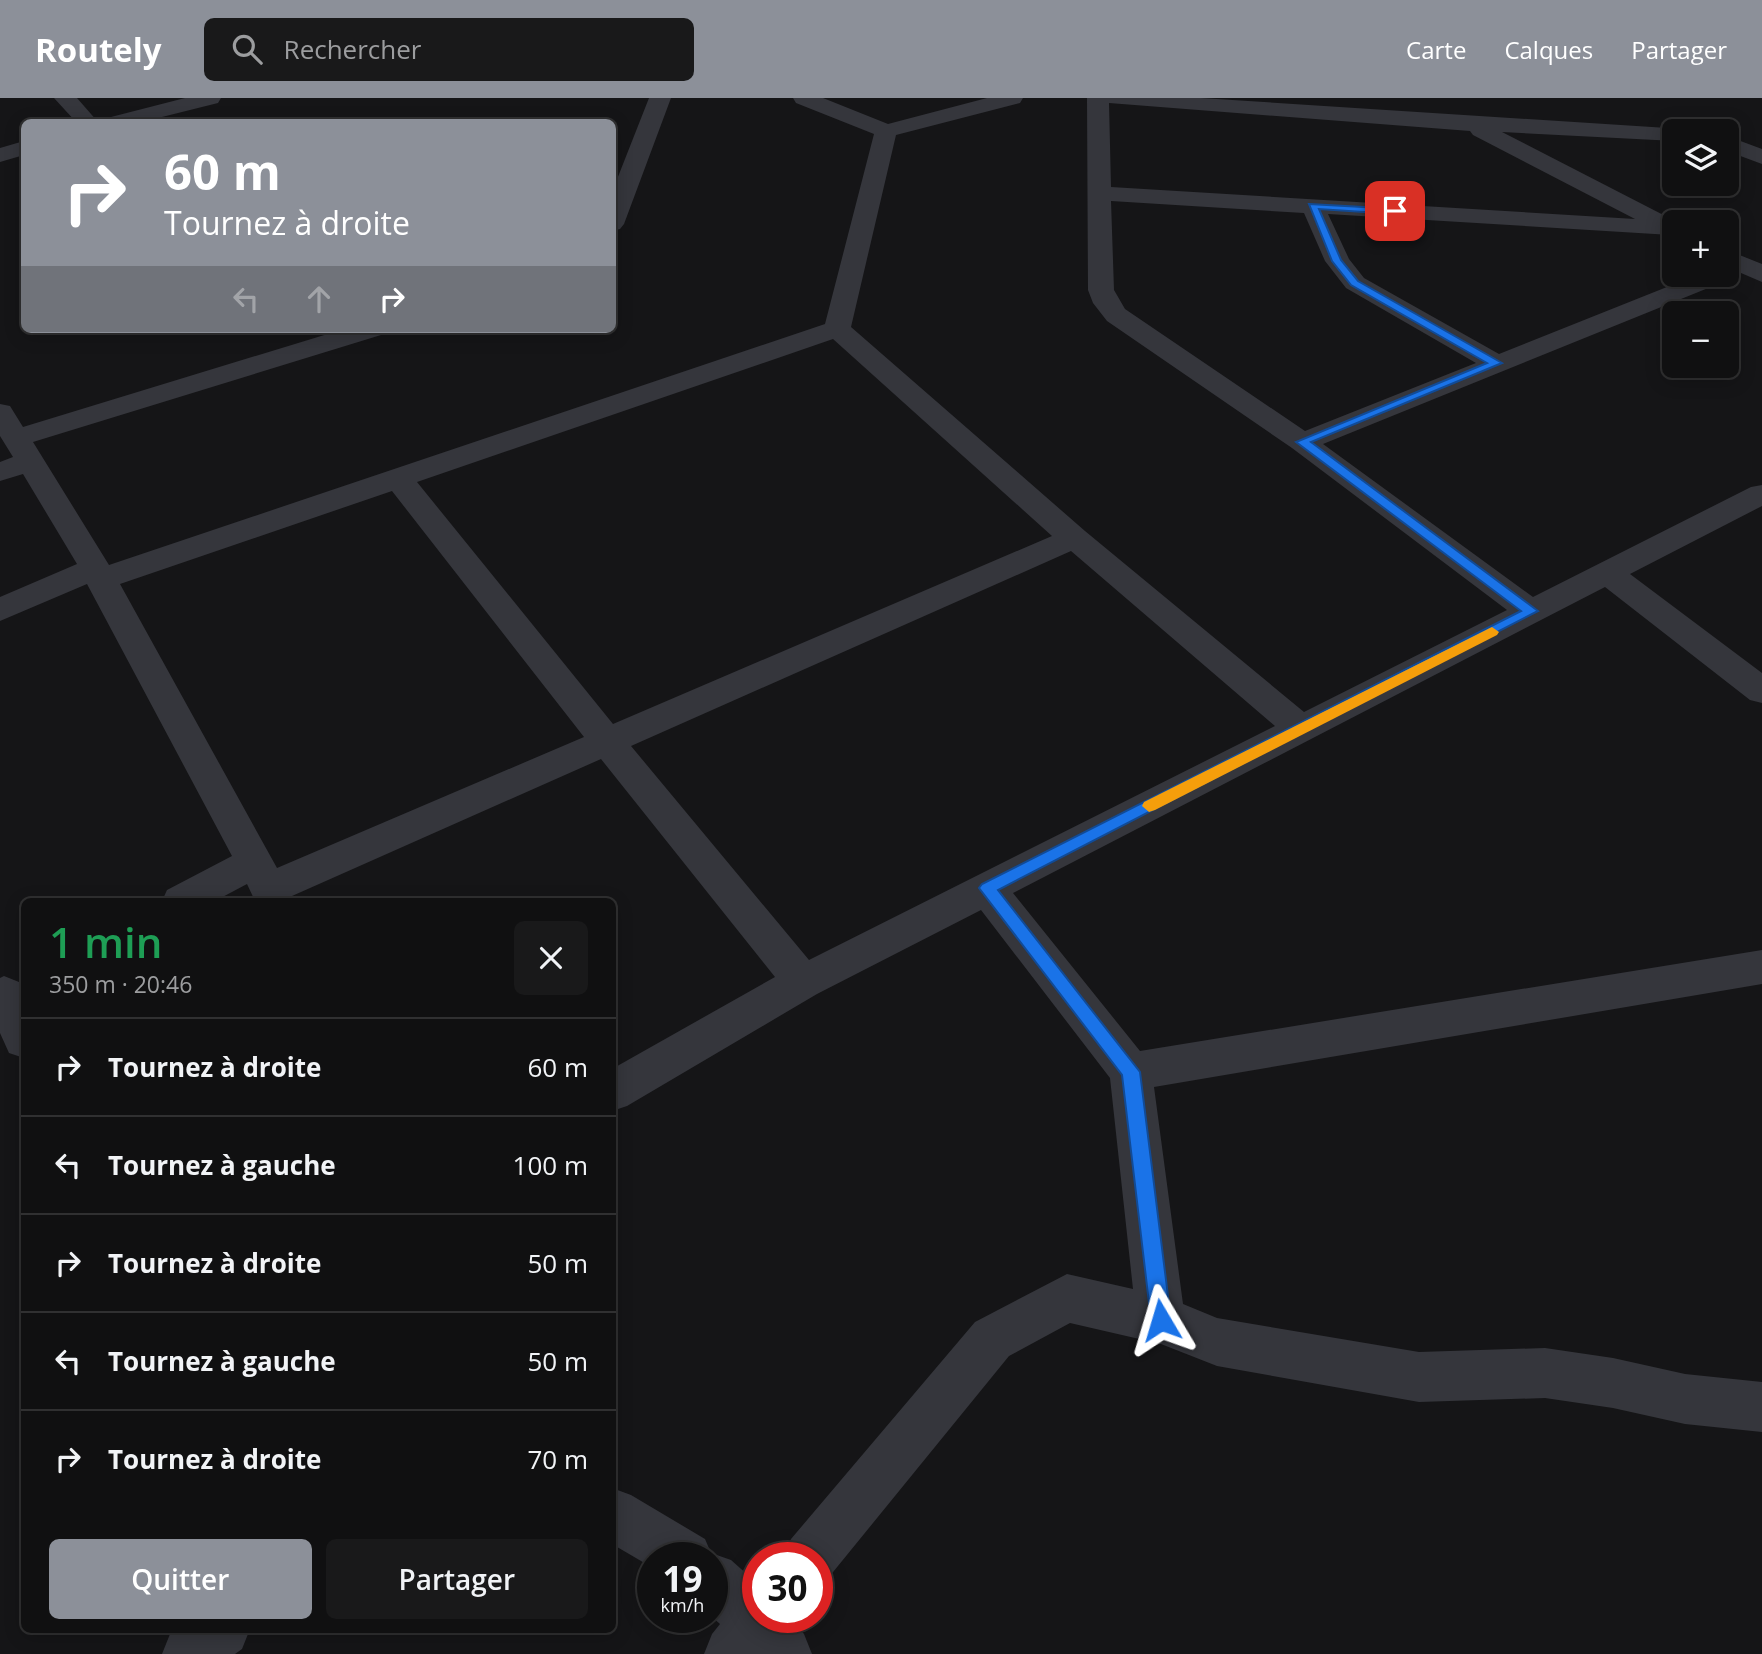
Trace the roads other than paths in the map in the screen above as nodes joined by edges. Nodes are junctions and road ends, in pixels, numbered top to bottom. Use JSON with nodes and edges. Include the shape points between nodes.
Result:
{"nodes":[{"id":1,"x":65,"y":98,"type":"edge"},
{"id":2,"x":209,"y":98,"type":"edge"},
{"id":3,"x":660,"y":98,"type":"edge"},
{"id":4,"x":804,"y":98,"type":"edge"},
{"id":5,"x":1012,"y":98,"type":"edge"},
{"id":6,"x":1098,"y":98,"type":"edge"},
{"id":7,"x":1113,"y":98,"type":"edge"},
{"id":8,"x":1432,"y":98,"type":"edge"},
{"id":9,"x":1373,"y":117,"type":"junction"},
{"id":10,"x":84,"y":119,"type":"edge"},
{"id":11,"x":130,"y":119,"type":"edge"},
{"id":12,"x":1470,"y":124,"type":"junction"},
{"id":13,"x":886,"y":131,"type":"junction"},
{"id":14,"x":1754,"y":132,"type":"dead end"},
{"id":15,"x":1662,"y":133,"type":"edge"},
{"id":16,"x":1739,"y":134,"type":"edge"},
{"id":17,"x":1739,"y":147,"type":"edge"},
{"id":18,"x":21,"y":149,"type":"edge"},
{"id":19,"x":0,"y":155,"type":"edge"},
{"id":20,"x":1762,"y":158,"type":"edge"},
{"id":21,"x":616,"y":161,"type":"edge"},
{"id":22,"x":636,"y":162,"type":"junction"},
{"id":23,"x":1101,"y":193,"type":"junction"},
{"id":24,"x":1312,"y":206,"type":"junction"},
{"id":25,"x":616,"y":214,"type":"edge"},
{"id":26,"x":1662,"y":223,"type":"edge"},
{"id":27,"x":1662,"y":228,"type":"edge"},
{"id":28,"x":1688,"y":287,"type":"edge"},
{"id":29,"x":837,"y":329,"type":"junction"},
{"id":30,"x":282,"y":333,"type":"edge"},
{"id":31,"x":355,"y":333,"type":"edge"},
{"id":32,"x":311,"y":343,"type":"edge"},
{"id":33,"x":1496,"y":363,"type":"junction"},
{"id":34,"x":1302,"y":442,"type":"junction"},
{"id":35,"x":12,"y":446,"type":"edge"},
{"id":36,"x":399,"y":479,"type":"junction"},
{"id":37,"x":1762,"y":494,"type":"edge"},
{"id":38,"x":1074,"y":538,"type":"junction"},
{"id":39,"x":1607,"y":573,"type":"junction"},
{"id":40,"x":98,"y":574,"type":"junction"},
{"id":41,"x":0,"y":610,"type":"edge"},
{"id":42,"x":1531,"y":611,"type":"junction"},
{"id":43,"x":1762,"y":691,"type":"edge"},
{"id":44,"x":1301,"y":729,"type":"junction"},
{"id":45,"x":606,"y":740,"type":"junction"},
{"id":46,"x":265,"y":885,"type":"edge"},
{"id":47,"x":987,"y":888,"type":"junction"},
{"id":48,"x":197,"y":898,"type":"edge"},
{"id":49,"x":1762,"y":967,"type":"edge"},
{"id":50,"x":803,"y":982,"type":"junction"},
{"id":51,"x":10,"y":991,"type":"edge"},
{"id":52,"x":21,"y":1030,"type":"edge"},
{"id":53,"x":1131,"y":1072,"type":"junction"},
{"id":54,"x":616,"y":1090,"type":"edge"},
{"id":55,"x":1161,"y":1320,"type":"junction"},
{"id":56,"x":1762,"y":1407,"type":"edge"},
{"id":57,"x":616,"y":1516,"type":"edge"},
{"id":58,"x":659,"y":1542,"type":"edge"},
{"id":59,"x":823,"y":1542,"type":"edge"},
{"id":60,"x":728,"y":1599,"type":"edge"},
{"id":61,"x":217,"y":1633,"type":"edge"},
{"id":62,"x":759,"y":1637,"type":"edge"},
{"id":63,"x":190,"y":1654,"type":"edge"}],
"edges":[{"from":1,"to":10,"type":"street"},
{"from":2,"to":11,"type":"street"},
{"from":3,"to":22,"type":"street"},
{"from":4,"to":13,"type":"street"},
{"from":5,"to":13,"type":"street"},
{"from":6,"to":23,"type":"street"},
{"from":7,"to":9,"type":"street"},
{"from":8,"to":9,"type":"street"},
{"from":9,"to":12,"type":"street"},
{"from":12,"to":15,"type":"street"},
{"from":12,"to":26,"type":"street"},
{"from":13,"to":29,"type":"street"},
{"from":14,"to":16,"type":"street"},
{"from":17,"to":20,"type":"street"},
{"from":18,"to":19,"type":"street"},
{"from":21,"to":22,"type":"street"},
{"from":22,"to":25,"type":"street"},
{"from":23,"to":24,"type":"street"},
{"from":23,"to":34,"type":"street","via":[[1101,290],[1106,303],[1116,315]]},
{"from":24,"to":27,"type":"street"},
{"from":24,"to":33,"type":"street","via":[[1337,261],[1355,283]]},
{"from":28,"to":33,"type":"street"},
{"from":29,"to":36,"type":"street"},
{"from":29,"to":38,"type":"street"},
{"from":30,"to":32,"type":"street"},
{"from":31,"to":32,"type":"street"},
{"from":32,"to":35,"type":"street"},
{"from":33,"to":34,"type":"street"},
{"from":34,"to":42,"type":"street"},
{"from":35,"to":40,"type":"street"},
{"from":36,"to":40,"type":"street"},
{"from":36,"to":45,"type":"street"},
{"from":37,"to":39,"type":"street"},
{"from":38,"to":44,"type":"street"},
{"from":38,"to":45,"type":"street"},
{"from":39,"to":42,"type":"street"},
{"from":39,"to":43,"type":"street"},
{"from":40,"to":41,"type":"street"},
{"from":40,"to":46,"type":"street"},
{"from":42,"to":44,"type":"street"},
{"from":44,"to":47,"type":"street"},
{"from":45,"to":46,"type":"street"},
{"from":45,"to":50,"type":"street"},
{"from":46,"to":48,"type":"street"},
{"from":47,"to":50,"type":"street"},
{"from":47,"to":53,"type":"street"},
{"from":49,"to":53,"type":"street"},
{"from":50,"to":54,"type":"street"},
{"from":51,"to":52,"type":"street"},
{"from":53,"to":55,"type":"street"},
{"from":55,"to":56,"type":"street","via":[[1217,1342],[1419,1377],[1545,1373],[1685,1399]]},
{"from":55,"to":59,"type":"street","via":[[1067,1298],[992,1339]]},
{"from":57,"to":58,"type":"street"},
{"from":60,"to":62,"type":"street"},
{"from":61,"to":63,"type":"street"}]}
